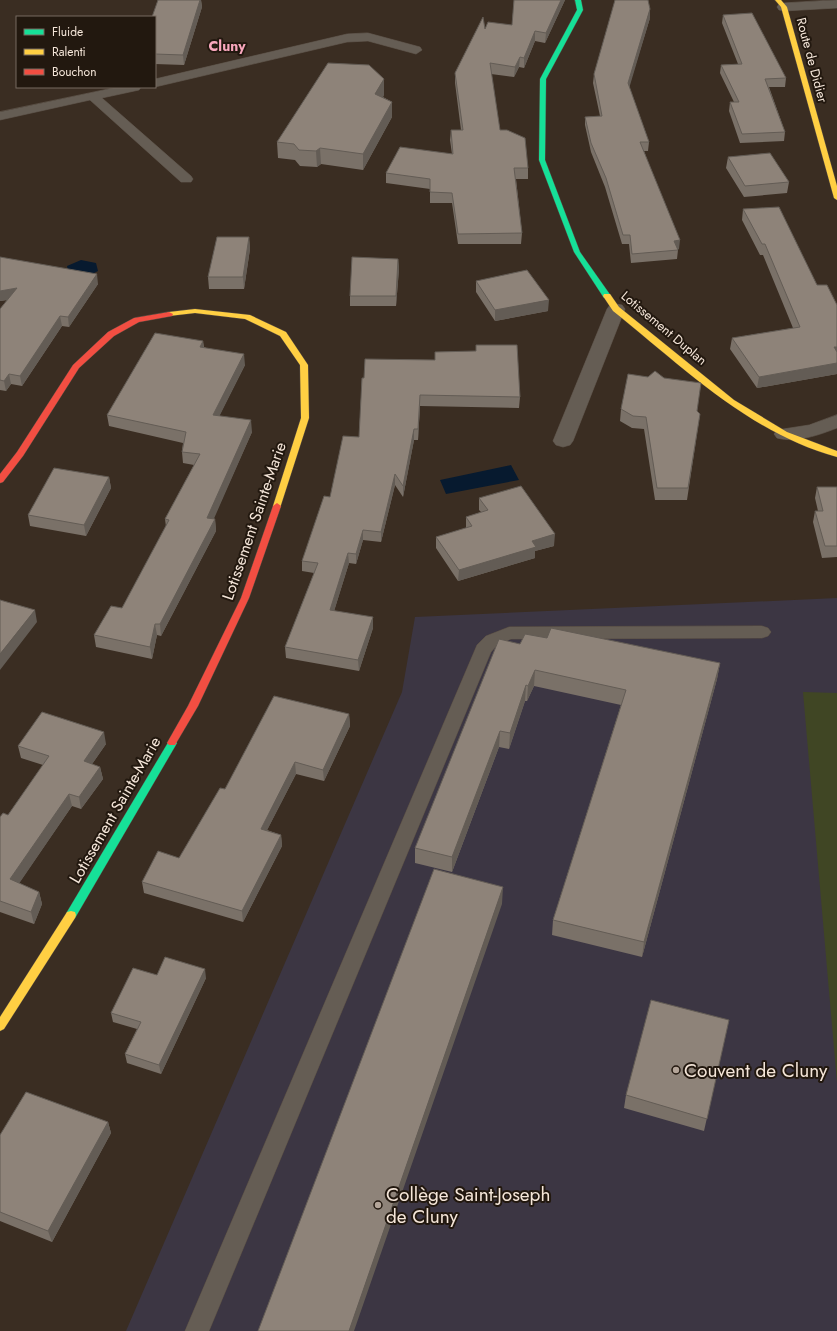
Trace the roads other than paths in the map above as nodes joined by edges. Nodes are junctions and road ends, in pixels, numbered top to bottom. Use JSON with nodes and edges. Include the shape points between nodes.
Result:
{"nodes":[{"id":1,"x":578,"y":0,"type":"edge"},
{"id":2,"x":781,"y":4,"type":"edge"},
{"id":3,"x":837,"y":4,"type":"edge"},
{"id":4,"x":416,"y":50,"type":"dead end"},
{"id":5,"x":156,"y":83,"type":"edge"},
{"id":6,"x":130,"y":88,"type":"edge"},
{"id":7,"x":93,"y":96,"type":"junction"},
{"id":8,"x":0,"y":116,"type":"edge"},
{"id":9,"x":186,"y":179,"type":"dead end"},
{"id":10,"x":837,"y":198,"type":"edge"},
{"id":11,"x":616,"y":309,"type":"junction"},
{"id":12,"x":837,"y":421,"type":"edge"},
{"id":13,"x":784,"y":434,"type":"junction"},
{"id":14,"x":563,"y":441,"type":"dead end"},
{"id":15,"x":837,"y":454,"type":"edge"},
{"id":16,"x":0,"y":480,"type":"edge"},
{"id":17,"x":762,"y":632,"type":"dead end"},
{"id":18,"x":0,"y":1026,"type":"edge"},
{"id":19,"x":197,"y":1331,"type":"edge"}],
"edges":[{"from":1,"to":11,"type":"street","name":"Lotissement Duplan","via":[[580,10],[543,79],[542,160],[577,252]]},
{"from":2,"to":3,"type":"street"},
{"from":2,"to":10,"type":"street","name":"Route de Didier"},
{"from":4,"to":5,"type":"lane","via":[[368,37],[347,38]]},
{"from":6,"to":7,"type":"lane"},
{"from":7,"to":8,"type":"lane"},
{"from":7,"to":9,"type":"lane"},
{"from":11,"to":13,"type":"street","name":"Lotissement Duplan","via":[[731,402]]},
{"from":11,"to":14,"type":"street"},
{"from":12,"to":13,"type":"street","via":[[812,430]]},
{"from":13,"to":15,"type":"street","name":"Lotissement Duplan"},
{"from":16,"to":18,"type":"street","name":"Lotissement Sainte-Marie","via":[[76,368],[111,334],[137,320],[194,311],[247,317],[283,334],[304,366],[305,418],[246,598],[193,706],[82,897]]},
{"from":17,"to":19,"type":"lane","via":[[509,633],[492,640],[483,649]]}]}
